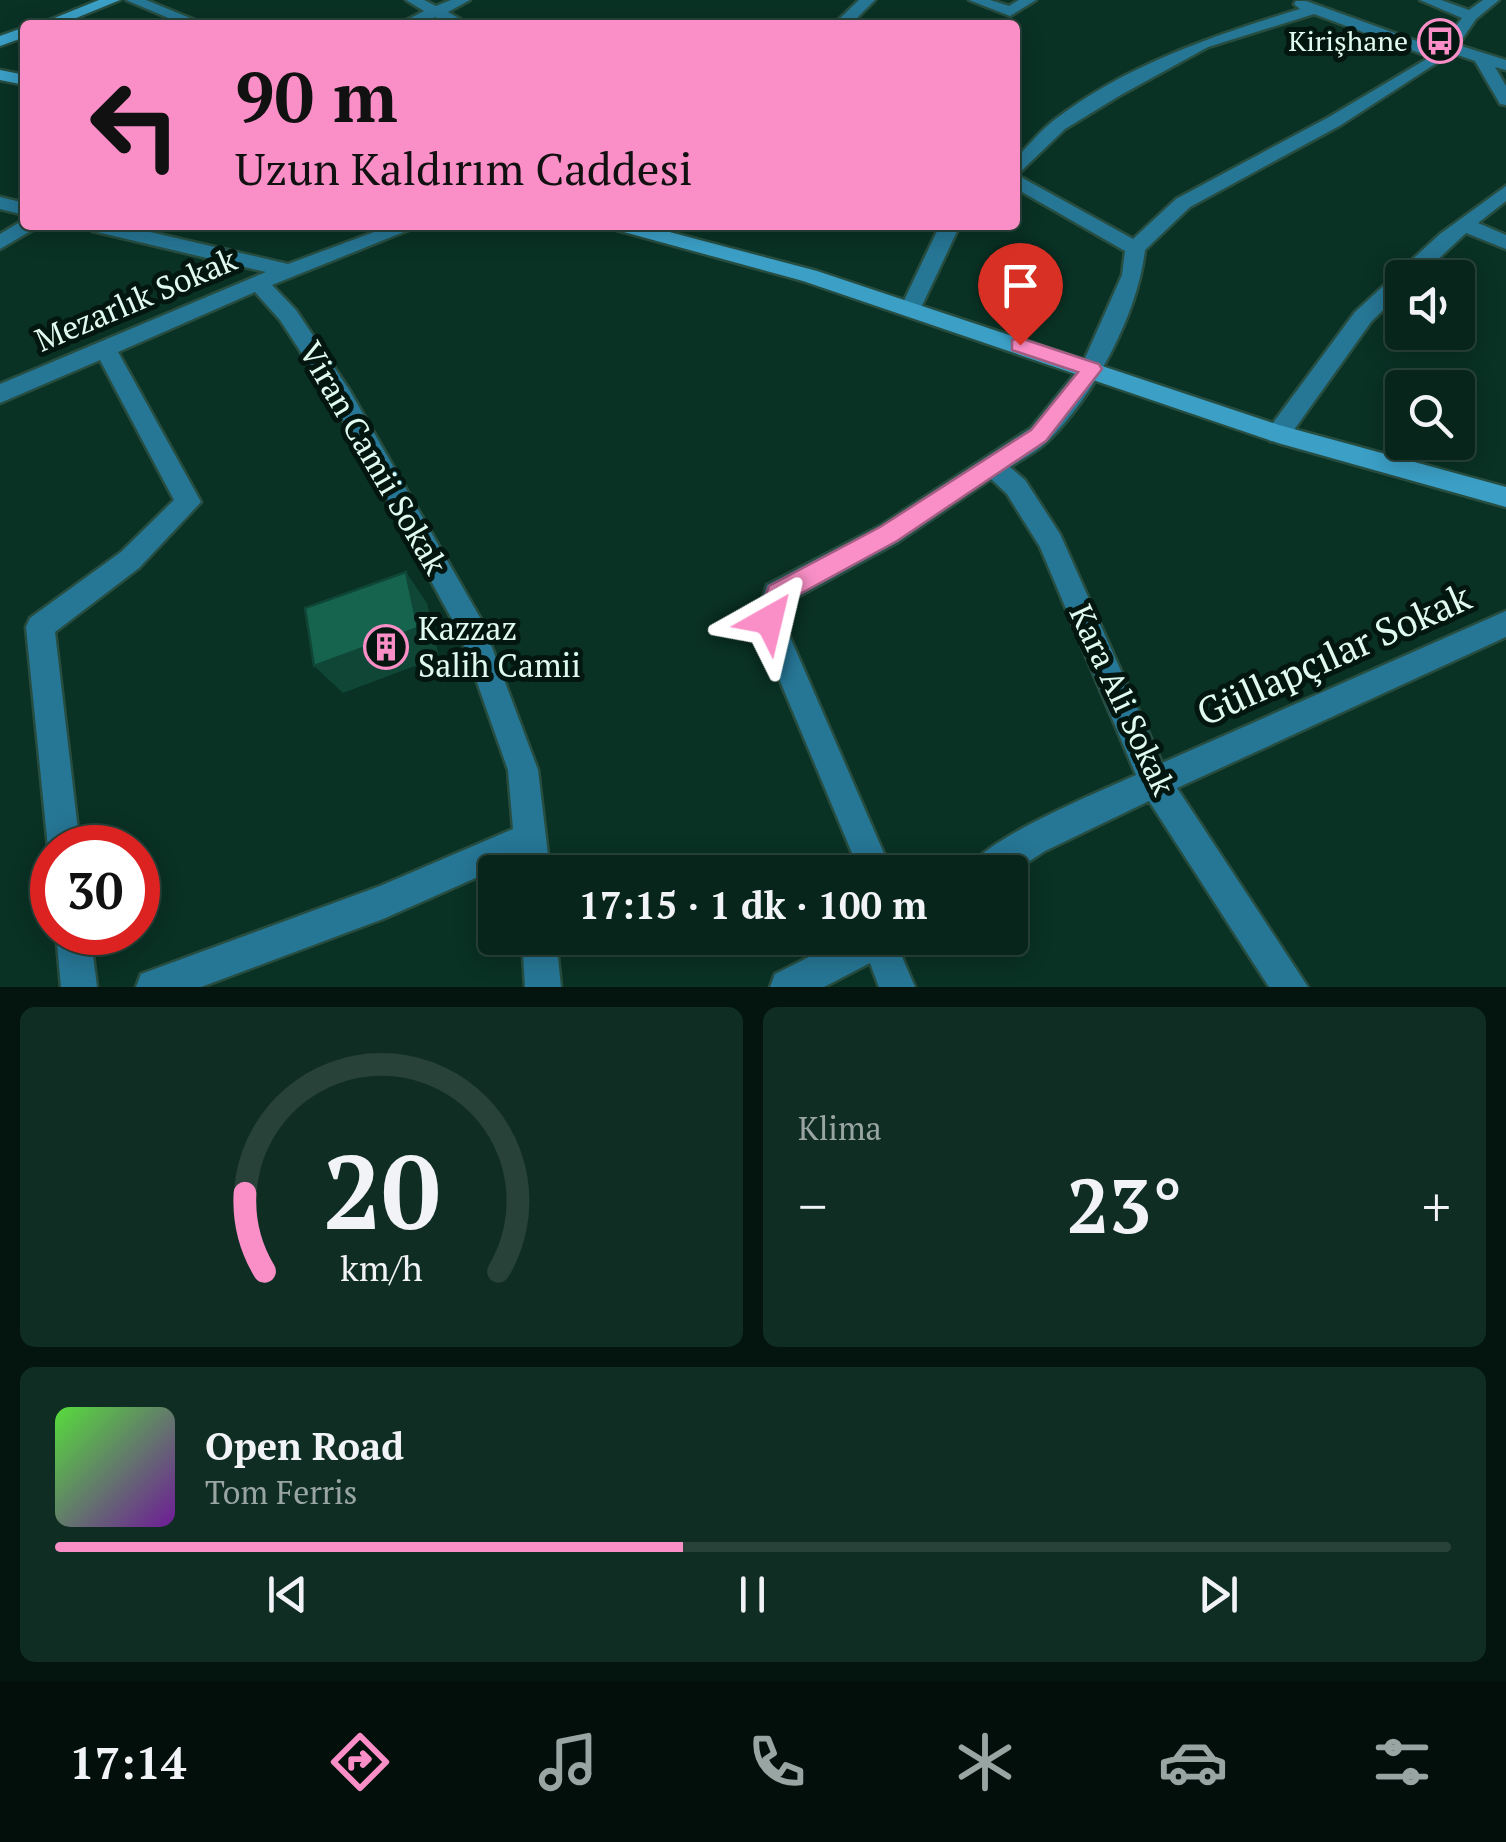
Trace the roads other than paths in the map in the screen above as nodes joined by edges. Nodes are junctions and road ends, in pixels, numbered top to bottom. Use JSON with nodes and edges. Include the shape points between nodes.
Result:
{"nodes":[{"id":1,"x":113,"y":0,"type":"edge"},
{"id":2,"x":134,"y":0,"type":"edge"},
{"id":3,"x":413,"y":0,"type":"edge"},
{"id":4,"x":463,"y":0,"type":"edge"},
{"id":5,"x":868,"y":0,"type":"edge"},
{"id":6,"x":976,"y":0,"type":"edge"},
{"id":7,"x":1029,"y":0,"type":"edge"},
{"id":8,"x":1292,"y":0,"type":"edge"},
{"id":9,"x":1428,"y":0,"type":"edge"},
{"id":10,"x":1492,"y":0,"type":"edge"},
{"id":11,"x":1314,"y":8,"type":"junction"},
{"id":12,"x":436,"y":12,"type":"junction"},
{"id":13,"x":1471,"y":16,"type":"junction"},
{"id":14,"x":58,"y":20,"type":"edge"},
{"id":15,"x":187,"y":20,"type":"edge"},
{"id":16,"x":418,"y":20,"type":"edge"},
{"id":17,"x":452,"y":20,"type":"edge"},
{"id":18,"x":846,"y":20,"type":"edge"},
{"id":19,"x":1444,"y":52,"type":"junction"},
{"id":20,"x":1481,"y":57,"type":"junction"},
{"id":21,"x":1506,"y":65,"type":"edge"},
{"id":22,"x":1506,"y":100,"type":"edge"},
{"id":23,"x":1020,"y":165,"type":"edge"},
{"id":24,"x":1020,"y":183,"type":"edge"},
{"id":25,"x":1506,"y":192,"type":"edge"},
{"id":26,"x":1466,"y":224,"type":"junction"},
{"id":27,"x":114,"y":230,"type":"edge"},
{"id":28,"x":398,"y":230,"type":"edge"},
{"id":29,"x":639,"y":230,"type":"edge"},
{"id":30,"x":948,"y":230,"type":"edge"},
{"id":31,"x":1506,"y":243,"type":"edge"},
{"id":32,"x":1135,"y":248,"type":"junction"},
{"id":33,"x":1425,"y":260,"type":"edge"},
{"id":34,"x":289,"y":271,"type":"junction"},
{"id":35,"x":258,"y":284,"type":"junction"},
{"id":36,"x":1385,"y":297,"type":"edge"},
{"id":37,"x":910,"y":309,"type":"junction"},
{"id":38,"x":105,"y":350,"type":"junction"},
{"id":39,"x":1092,"y":369,"type":"junction"},
{"id":40,"x":0,"y":394,"type":"edge"},
{"id":41,"x":1278,"y":434,"type":"junction"},
{"id":42,"x":990,"y":464,"type":"junction"},
{"id":43,"x":1506,"y":498,"type":"edge"},
{"id":44,"x":1506,"y":624,"type":"edge"},
{"id":45,"x":1155,"y":782,"type":"junction"},
{"id":46,"x":62,"y":825,"type":"edge"},
{"id":47,"x":532,"y":837,"type":"junction"},
{"id":48,"x":533,"y":855,"type":"edge"},
{"id":49,"x":869,"y":855,"type":"edge"},
{"id":50,"x":1011,"y":855,"type":"edge"},
{"id":51,"x":76,"y":955,"type":"edge"},
{"id":52,"x":541,"y":955,"type":"edge"},
{"id":53,"x":847,"y":955,"type":"edge"},
{"id":54,"x":885,"y":955,"type":"edge"},
{"id":55,"x":79,"y":987,"type":"edge"},
{"id":56,"x":154,"y":987,"type":"edge"},
{"id":57,"x":543,"y":987,"type":"edge"},
{"id":58,"x":788,"y":987,"type":"edge"},
{"id":59,"x":897,"y":987,"type":"edge"},
{"id":60,"x":1290,"y":987,"type":"edge"}],
"edges":[{"from":1,"to":14,"type":"main road"},
{"from":2,"to":15,"type":"street"},
{"from":3,"to":12,"type":"street"},
{"from":4,"to":12,"type":"street"},
{"from":5,"to":18,"type":"street"},
{"from":6,"to":7,"type":"street","via":[[1010,12]]},
{"from":8,"to":11,"type":"street"},
{"from":9,"to":13,"type":"street"},
{"from":10,"to":13,"type":"street"},
{"from":11,"to":19,"type":"street"},
{"from":11,"to":23,"type":"street","via":[[1202,44],[1058,125]]},
{"from":12,"to":16,"type":"street"},
{"from":12,"to":17,"type":"street"},
{"from":13,"to":19,"type":"street"},
{"from":19,"to":20,"type":"street"},
{"from":19,"to":32,"type":"street","via":[[1335,121],[1182,202]]},
{"from":20,"to":21,"type":"street"},
{"from":20,"to":22,"type":"street"},
{"from":24,"to":32,"type":"street"},
{"from":25,"to":26,"type":"street"},
{"from":26,"to":31,"type":"street"},
{"from":26,"to":33,"type":"street"},
{"from":27,"to":34,"type":"street"},
{"from":28,"to":34,"type":"street","name":"Mezarlık Sokak"},
{"from":29,"to":37,"type":"main road"},
{"from":30,"to":37,"type":"street"},
{"from":32,"to":39,"type":"street","via":[[1132,275]]},
{"from":34,"to":35,"type":"street","name":"Mezarlık Sokak"},
{"from":35,"to":38,"type":"street","name":"Mezarlık Sokak"},
{"from":35,"to":47,"type":"street","name":"Viran Camii Sokak","via":[[288,315],[342,396],[472,630],[523,770]]},
{"from":36,"to":41,"type":"street"},
{"from":37,"to":39,"type":"main road"},
{"from":38,"to":40,"type":"street","name":"Mezarlık Sokak"},
{"from":38,"to":46,"type":"street","via":[[188,502],[130,560],[40,627]]},
{"from":39,"to":41,"type":"main road"},
{"from":39,"to":42,"type":"street","via":[[1039,436]]},
{"from":41,"to":43,"type":"main road"},
{"from":42,"to":45,"type":"street","name":"Kara Ali Sokak","via":[[1016,487],[1051,542]]},
{"from":42,"to":49,"type":"street","via":[[889,534],[777,594],[769,620]]},
{"from":44,"to":45,"type":"street","name":"Güllapçılar Sokak"},
{"from":45,"to":50,"type":"street","name":"Güllapçılar Sokak"},
{"from":45,"to":60,"type":"street","name":"Kara Ali Sokak"},
{"from":47,"to":48,"type":"street","name":"Viran Camii Sokak"},
{"from":47,"to":56,"type":"street","via":[[383,902]]},
{"from":51,"to":55,"type":"street"},
{"from":52,"to":57,"type":"street"},
{"from":53,"to":58,"type":"street"},
{"from":54,"to":59,"type":"street"}]}
